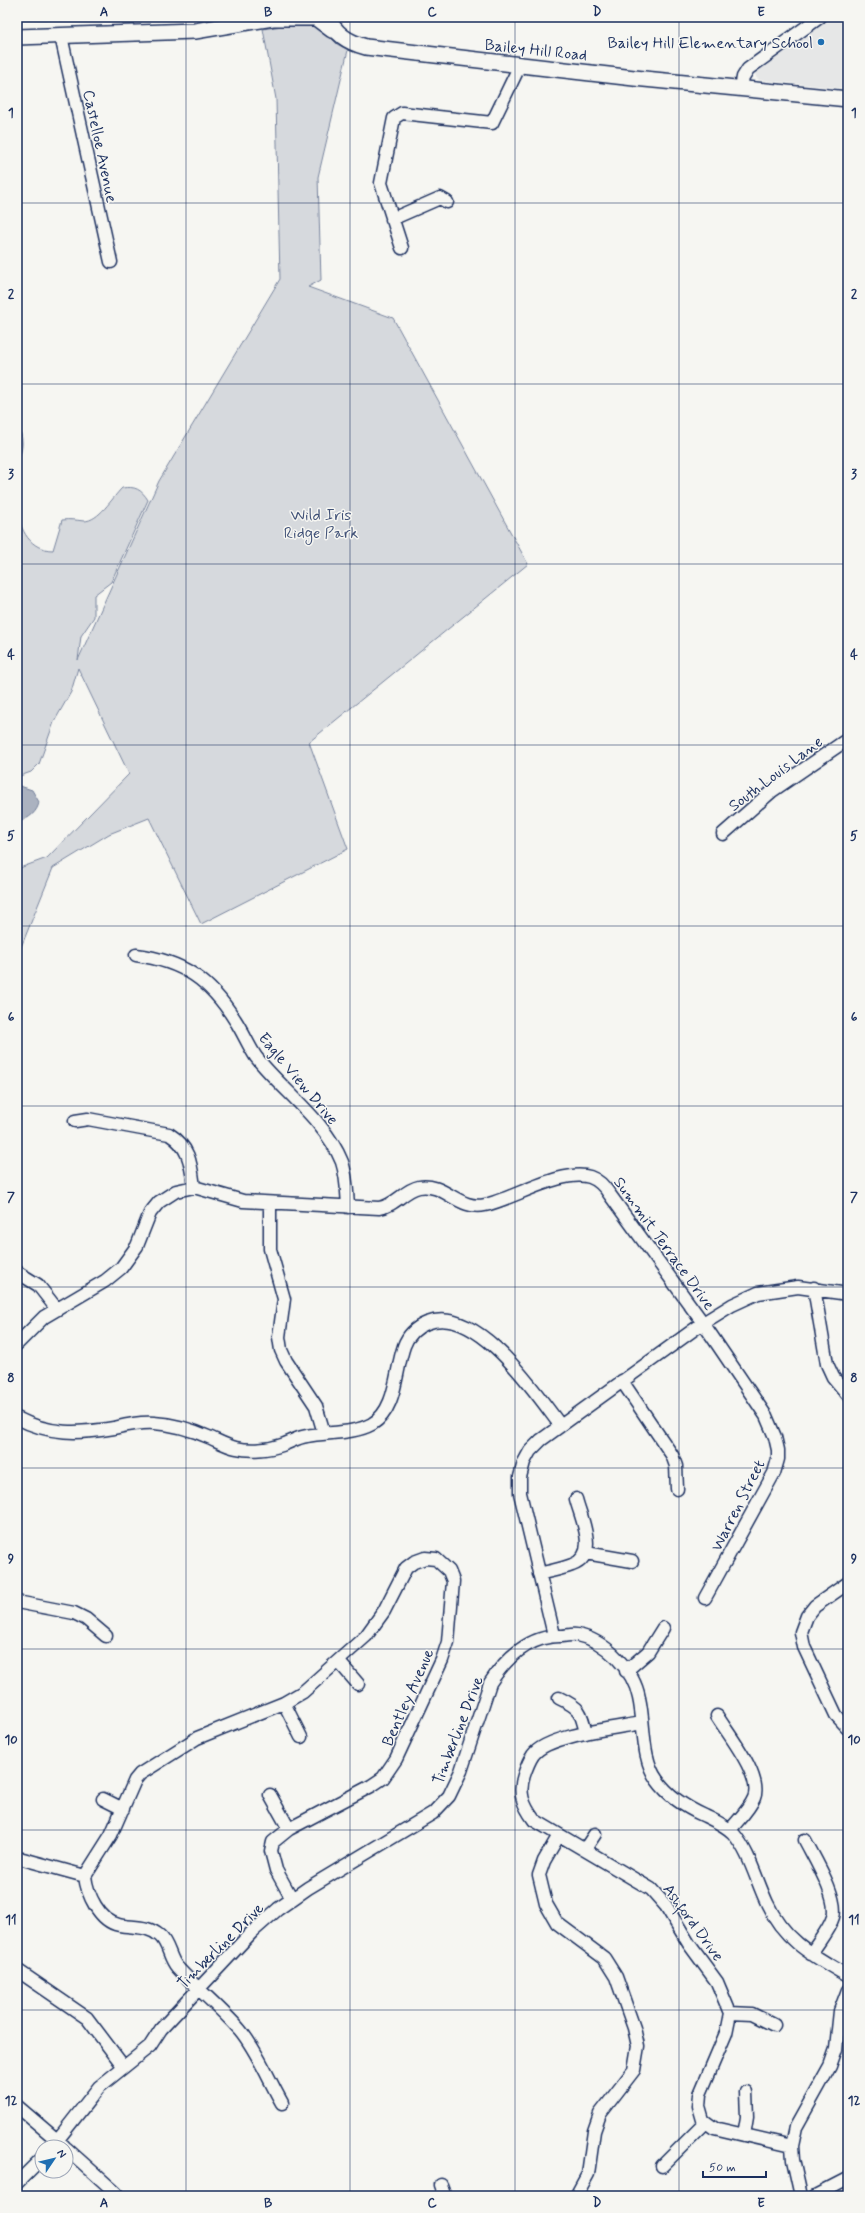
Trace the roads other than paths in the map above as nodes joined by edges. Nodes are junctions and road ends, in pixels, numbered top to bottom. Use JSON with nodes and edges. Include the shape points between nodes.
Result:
{"nodes":[{"id":1,"x":327,"y":17,"type":"edge"},
{"id":2,"x":339,"y":17,"type":"edge"},
{"id":3,"x":820,"y":17,"type":"edge"},
{"id":4,"x":276,"y":18,"type":"edge"},
{"id":5,"x":61,"y":36,"type":"junction"},
{"id":6,"x":341,"y":36,"type":"junction"},
{"id":7,"x":17,"y":37,"type":"edge"},
{"id":8,"x":355,"y":44,"type":"junction"},
{"id":9,"x":520,"y":65,"type":"junction"},
{"id":10,"x":741,"y":88,"type":"junction"},
{"id":11,"x":848,"y":99,"type":"edge"},
{"id":12,"x":447,"y":202,"type":"dead end"},
{"id":13,"x":392,"y":219,"type":"junction"},
{"id":14,"x":402,"y":248,"type":"dead end"},
{"id":15,"x":111,"y":262,"type":"dead end"},
{"id":16,"x":848,"y":739,"type":"edge"},
{"id":17,"x":724,"y":834,"type":"dead end"},
{"id":18,"x":136,"y":955,"type":"dead end"},
{"id":19,"x":75,"y":1121,"type":"dead end"},
{"id":20,"x":194,"y":1187,"type":"junction"},
{"id":21,"x":270,"y":1204,"type":"junction"},
{"id":22,"x":348,"y":1207,"type":"junction"},
{"id":23,"x":17,"y":1272,"type":"edge"},
{"id":24,"x":814,"y":1288,"type":"junction"},
{"id":25,"x":848,"y":1294,"type":"edge"},
{"id":26,"x":56,"y":1308,"type":"junction"},
{"id":27,"x":703,"y":1323,"type":"junction"},
{"id":28,"x":17,"y":1344,"type":"edge"},
{"id":29,"x":622,"y":1381,"type":"junction"},
{"id":30,"x":848,"y":1395,"type":"edge"},
{"id":31,"x":17,"y":1418,"type":"edge"},
{"id":32,"x":560,"y":1425,"type":"junction"},
{"id":33,"x":324,"y":1433,"type":"junction"},
{"id":34,"x":677,"y":1489,"type":"dead end"},
{"id":35,"x":576,"y":1499,"type":"dead end"},
{"id":36,"x":586,"y":1553,"type":"junction"},
{"id":37,"x":632,"y":1561,"type":"dead end"},
{"id":38,"x":539,"y":1574,"type":"junction"},
{"id":39,"x":848,"y":1583,"type":"edge"},
{"id":40,"x":705,"y":1598,"type":"dead end"},
{"id":41,"x":17,"y":1602,"type":"edge"},
{"id":42,"x":663,"y":1628,"type":"dead end"},
{"id":43,"x":554,"y":1635,"type":"junction"},
{"id":44,"x":106,"y":1636,"type":"dead end"},
{"id":45,"x":339,"y":1662,"type":"junction"},
{"id":46,"x":626,"y":1671,"type":"junction"},
{"id":47,"x":358,"y":1684,"type":"dead end"},
{"id":48,"x":560,"y":1698,"type":"dead end"},
{"id":49,"x":284,"y":1703,"type":"junction"},
{"id":50,"x":717,"y":1716,"type":"dead end"},
{"id":51,"x":642,"y":1723,"type":"junction"},
{"id":52,"x":848,"y":1728,"type":"edge"},
{"id":53,"x":586,"y":1733,"type":"junction"},
{"id":54,"x":301,"y":1737,"type":"dead end"},
{"id":55,"x":270,"y":1795,"type":"dead end"},
{"id":56,"x":103,"y":1799,"type":"dead end"},
{"id":57,"x":123,"y":1809,"type":"junction"},
{"id":58,"x":289,"y":1829,"type":"junction"},
{"id":59,"x":730,"y":1830,"type":"junction"},
{"id":60,"x":559,"y":1834,"type":"junction"},
{"id":61,"x":595,"y":1834,"type":"dead end"},
{"id":62,"x":805,"y":1840,"type":"dead end"},
{"id":63,"x":585,"y":1849,"type":"junction"},
{"id":64,"x":22,"y":1859,"type":"dead end"},
{"id":65,"x":85,"y":1876,"type":"junction"},
{"id":66,"x":292,"y":1899,"type":"junction"},
{"id":67,"x":811,"y":1954,"type":"junction"},
{"id":68,"x":17,"y":1970,"type":"edge"},
{"id":69,"x":848,"y":1976,"type":"edge"},
{"id":70,"x":199,"y":1988,"type":"junction"},
{"id":71,"x":848,"y":1990,"type":"edge"},
{"id":72,"x":730,"y":2013,"type":"junction"},
{"id":73,"x":774,"y":2025,"type":"dead end"},
{"id":74,"x":124,"y":2067,"type":"junction"},
{"id":75,"x":746,"y":2092,"type":"dead end"},
{"id":76,"x":282,"y":2103,"type":"dead end"},
{"id":77,"x":17,"y":2106,"type":"edge"},
{"id":78,"x":705,"y":2123,"type":"junction"},
{"id":79,"x":744,"y":2135,"type":"junction"},
{"id":80,"x":52,"y":2139,"type":"edge"},
{"id":81,"x":65,"y":2139,"type":"edge"},
{"id":82,"x":792,"y":2146,"type":"junction"},
{"id":83,"x":74,"y":2158,"type":"edge"},
{"id":84,"x":34,"y":2166,"type":"edge"},
{"id":85,"x":662,"y":2166,"type":"dead end"},
{"id":86,"x":848,"y":2179,"type":"edge"},
{"id":87,"x":17,"y":2183,"type":"edge"},
{"id":88,"x":116,"y":2193,"type":"dead end"},
{"id":89,"x":576,"y":2196,"type":"edge"},
{"id":90,"x":802,"y":2196,"type":"edge"},
{"id":91,"x":815,"y":2196,"type":"edge"}],
"edges":[{"from":1,"to":6,"type":"main road","name":"Bailey Hill Road"},
{"from":2,"to":8,"type":"main road","via":[[343,32]]},
{"from":3,"to":10,"type":"street","via":[[748,69],[742,77]]},
{"from":4,"to":5,"type":"main road","via":[[195,30]]},
{"from":4,"to":6,"type":"main road","via":[[316,18]]},
{"from":5,"to":7,"type":"main road"},
{"from":5,"to":15,"type":"street","name":"Castelloe Avenue"},
{"from":6,"to":8,"type":"main road","name":"Bailey Hill Road"},
{"from":8,"to":9,"type":"main road","name":"Bailey Hill Road"},
{"from":9,"to":10,"type":"main road","name":"Bailey Hill Road"},
{"from":9,"to":13,"type":"street","via":[[494,122],[402,113],[394,115],[380,183]]},
{"from":10,"to":11,"type":"main road","name":"Bailey Hill Road"},
{"from":12,"to":13,"type":"street","via":[[440,198]]},
{"from":13,"to":14,"type":"street"},
{"from":16,"to":17,"type":"street","name":"South Louis Lane","via":[[772,791]]},
{"from":18,"to":22,"type":"street","name":"Eagle View Drive","via":[[160,958],[189,972],[206,983],[223,1002],[256,1057],[333,1145],[342,1163],[347,1182]]},
{"from":19,"to":20,"type":"street","via":[[88,1119],[169,1134],[180,1142],[188,1155]]},
{"from":20,"to":21,"type":"street","name":"Summit Terrace Drive","via":[[239,1200]]},
{"from":20,"to":26,"type":"street","name":"Summit Terrace Drive","via":[[176,1191],[156,1205],[148,1217],[137,1246],[121,1268],[105,1281]]},
{"from":21,"to":22,"type":"street","name":"Summit Terrace Drive"},
{"from":21,"to":33,"type":"street","via":[[270,1249],[284,1299],[280,1332],[281,1350],[316,1406]]},
{"from":22,"to":27,"type":"street","name":"Summit Terrace Drive","via":[[383,1208],[409,1191],[428,1186],[462,1204],[479,1206],[572,1175],[591,1178],[604,1186]]},
{"from":23,"to":26,"type":"street","via":[[38,1285]]},
{"from":24,"to":25,"type":"street"},
{"from":24,"to":27,"type":"street","via":[[780,1289],[750,1296]]},
{"from":24,"to":30,"type":"street","via":[[827,1364],[833,1377]]},
{"from":26,"to":28,"type":"street","name":"Summit Terrace Drive"},
{"from":27,"to":29,"type":"street"},
{"from":27,"to":40,"type":"street","name":"Warren Street","via":[[766,1416],[775,1437],[778,1459],[774,1473]]},
{"from":29,"to":32,"type":"street"},
{"from":29,"to":34,"type":"street","via":[[672,1455],[676,1466]]},
{"from":31,"to":33,"type":"street","via":[[39,1428],[66,1433],[86,1433],[136,1424],[163,1424],[198,1432],[229,1446],[250,1450],[277,1446],[297,1438]]},
{"from":32,"to":33,"type":"street","via":[[514,1365],[499,1350],[462,1326],[436,1320],[418,1328],[408,1339],[389,1404],[382,1416],[365,1427]]},
{"from":32,"to":38,"type":"street","via":[[530,1451],[520,1477],[521,1501]]},
{"from":35,"to":36,"type":"street","via":[[587,1541]]},
{"from":36,"to":37,"type":"street"},
{"from":36,"to":38,"type":"street","via":[[572,1566]]},
{"from":38,"to":43,"type":"street"},
{"from":39,"to":52,"type":"street","via":[[815,1606],[807,1616],[801,1632],[804,1647],[836,1715]]},
{"from":41,"to":44,"type":"street","via":[[74,1613]]},
{"from":42,"to":46,"type":"street","via":[[648,1652]]},
{"from":43,"to":46,"type":"street","name":"Timberline Drive","via":[[577,1635],[608,1649]]},
{"from":43,"to":66,"type":"street","name":"Timberline Drive","via":[[523,1647],[509,1657],[497,1672],[490,1683],[461,1771],[449,1796],[433,1813]]},
{"from":45,"to":47,"type":"street"},
{"from":45,"to":49,"type":"street","name":"Bentley Avenue","via":[[303,1692]]},
{"from":45,"to":58,"type":"street","name":"Bentley Avenue","via":[[377,1623],[406,1568],[425,1558],[436,1559],[449,1571],[453,1581],[448,1642],[396,1759],[383,1778],[371,1786]]},
{"from":46,"to":51,"type":"street","name":"Timberline Drive","via":[[639,1697]]},
{"from":48,"to":53,"type":"street","via":[[577,1708]]},
{"from":49,"to":54,"type":"street"},
{"from":49,"to":57,"type":"street","name":"Bentley Avenue","via":[[210,1731],[147,1769],[135,1780]]},
{"from":50,"to":59,"type":"street","via":[[751,1771],[755,1786],[753,1799]]},
{"from":51,"to":53,"type":"street","name":"Ashford Drive"},
{"from":51,"to":59,"type":"street","name":"Timberline Drive","via":[[648,1758],[656,1779],[669,1795]]},
{"from":53,"to":60,"type":"street","name":"Ashford Drive","via":[[547,1744],[533,1754],[521,1784],[521,1796],[534,1820]]},
{"from":55,"to":58,"type":"street"},
{"from":56,"to":57,"type":"street"},
{"from":57,"to":65,"type":"street","name":"Bentley Avenue","via":[[111,1835]]},
{"from":58,"to":66,"type":"street","name":"Bentley Avenue","via":[[273,1842],[271,1851],[277,1874]]},
{"from":59,"to":67,"type":"street","name":"Timberline Drive","via":[[743,1847],[778,1924],[789,1938]]},
{"from":60,"to":63,"type":"street","name":"Ashford Drive"},
{"from":60,"to":89,"type":"street","via":[[539,1875],[546,1904],[557,1923],[604,1958],[616,1977],[638,2046],[634,2070],[600,2114],[594,2131],[588,2174]]},
{"from":61,"to":63,"type":"street"},
{"from":62,"to":67,"type":"street","via":[[830,1894],[834,1909],[831,1923]]},
{"from":63,"to":72,"type":"street","name":"Ashford Drive","via":[[651,1889],[666,1906],[689,1944],[717,1982]]},
{"from":64,"to":65,"type":"street"},
{"from":65,"to":70,"type":"street","via":[[88,1893],[102,1914],[119,1925],[142,1927],[160,1936],[177,1967]]},
{"from":66,"to":70,"type":"street","name":"Timberline Drive","via":[[252,1932]]},
{"from":67,"to":69,"type":"street","name":"Timberline Drive"},
{"from":68,"to":74,"type":"street","via":[[87,2018]]},
{"from":70,"to":74,"type":"street","name":"Timberline Drive","via":[[161,2029],[150,2046]]},
{"from":70,"to":76,"type":"street","via":[[241,2031]]},
{"from":71,"to":82,"type":"street","via":[[840,2011],[836,2049],[830,2066],[796,2127]]},
{"from":72,"to":73,"type":"street","via":[[752,2014]]},
{"from":72,"to":78,"type":"street","via":[[726,2033],[700,2094],[700,2112]]},
{"from":74,"to":81,"type":"street","name":"Timberline Drive","via":[[99,2087]]},
{"from":75,"to":79,"type":"street","via":[[747,2117]]},
{"from":77,"to":80,"type":"street"},
{"from":78,"to":79,"type":"street","via":[[714,2128]]},
{"from":78,"to":85,"type":"street"},
{"from":79,"to":82,"type":"street"},
{"from":82,"to":90,"type":"street","via":[[793,2164]]},
{"from":83,"to":88,"type":"street"},
{"from":84,"to":87,"type":"street"},
{"from":86,"to":91,"type":"street"}]}
